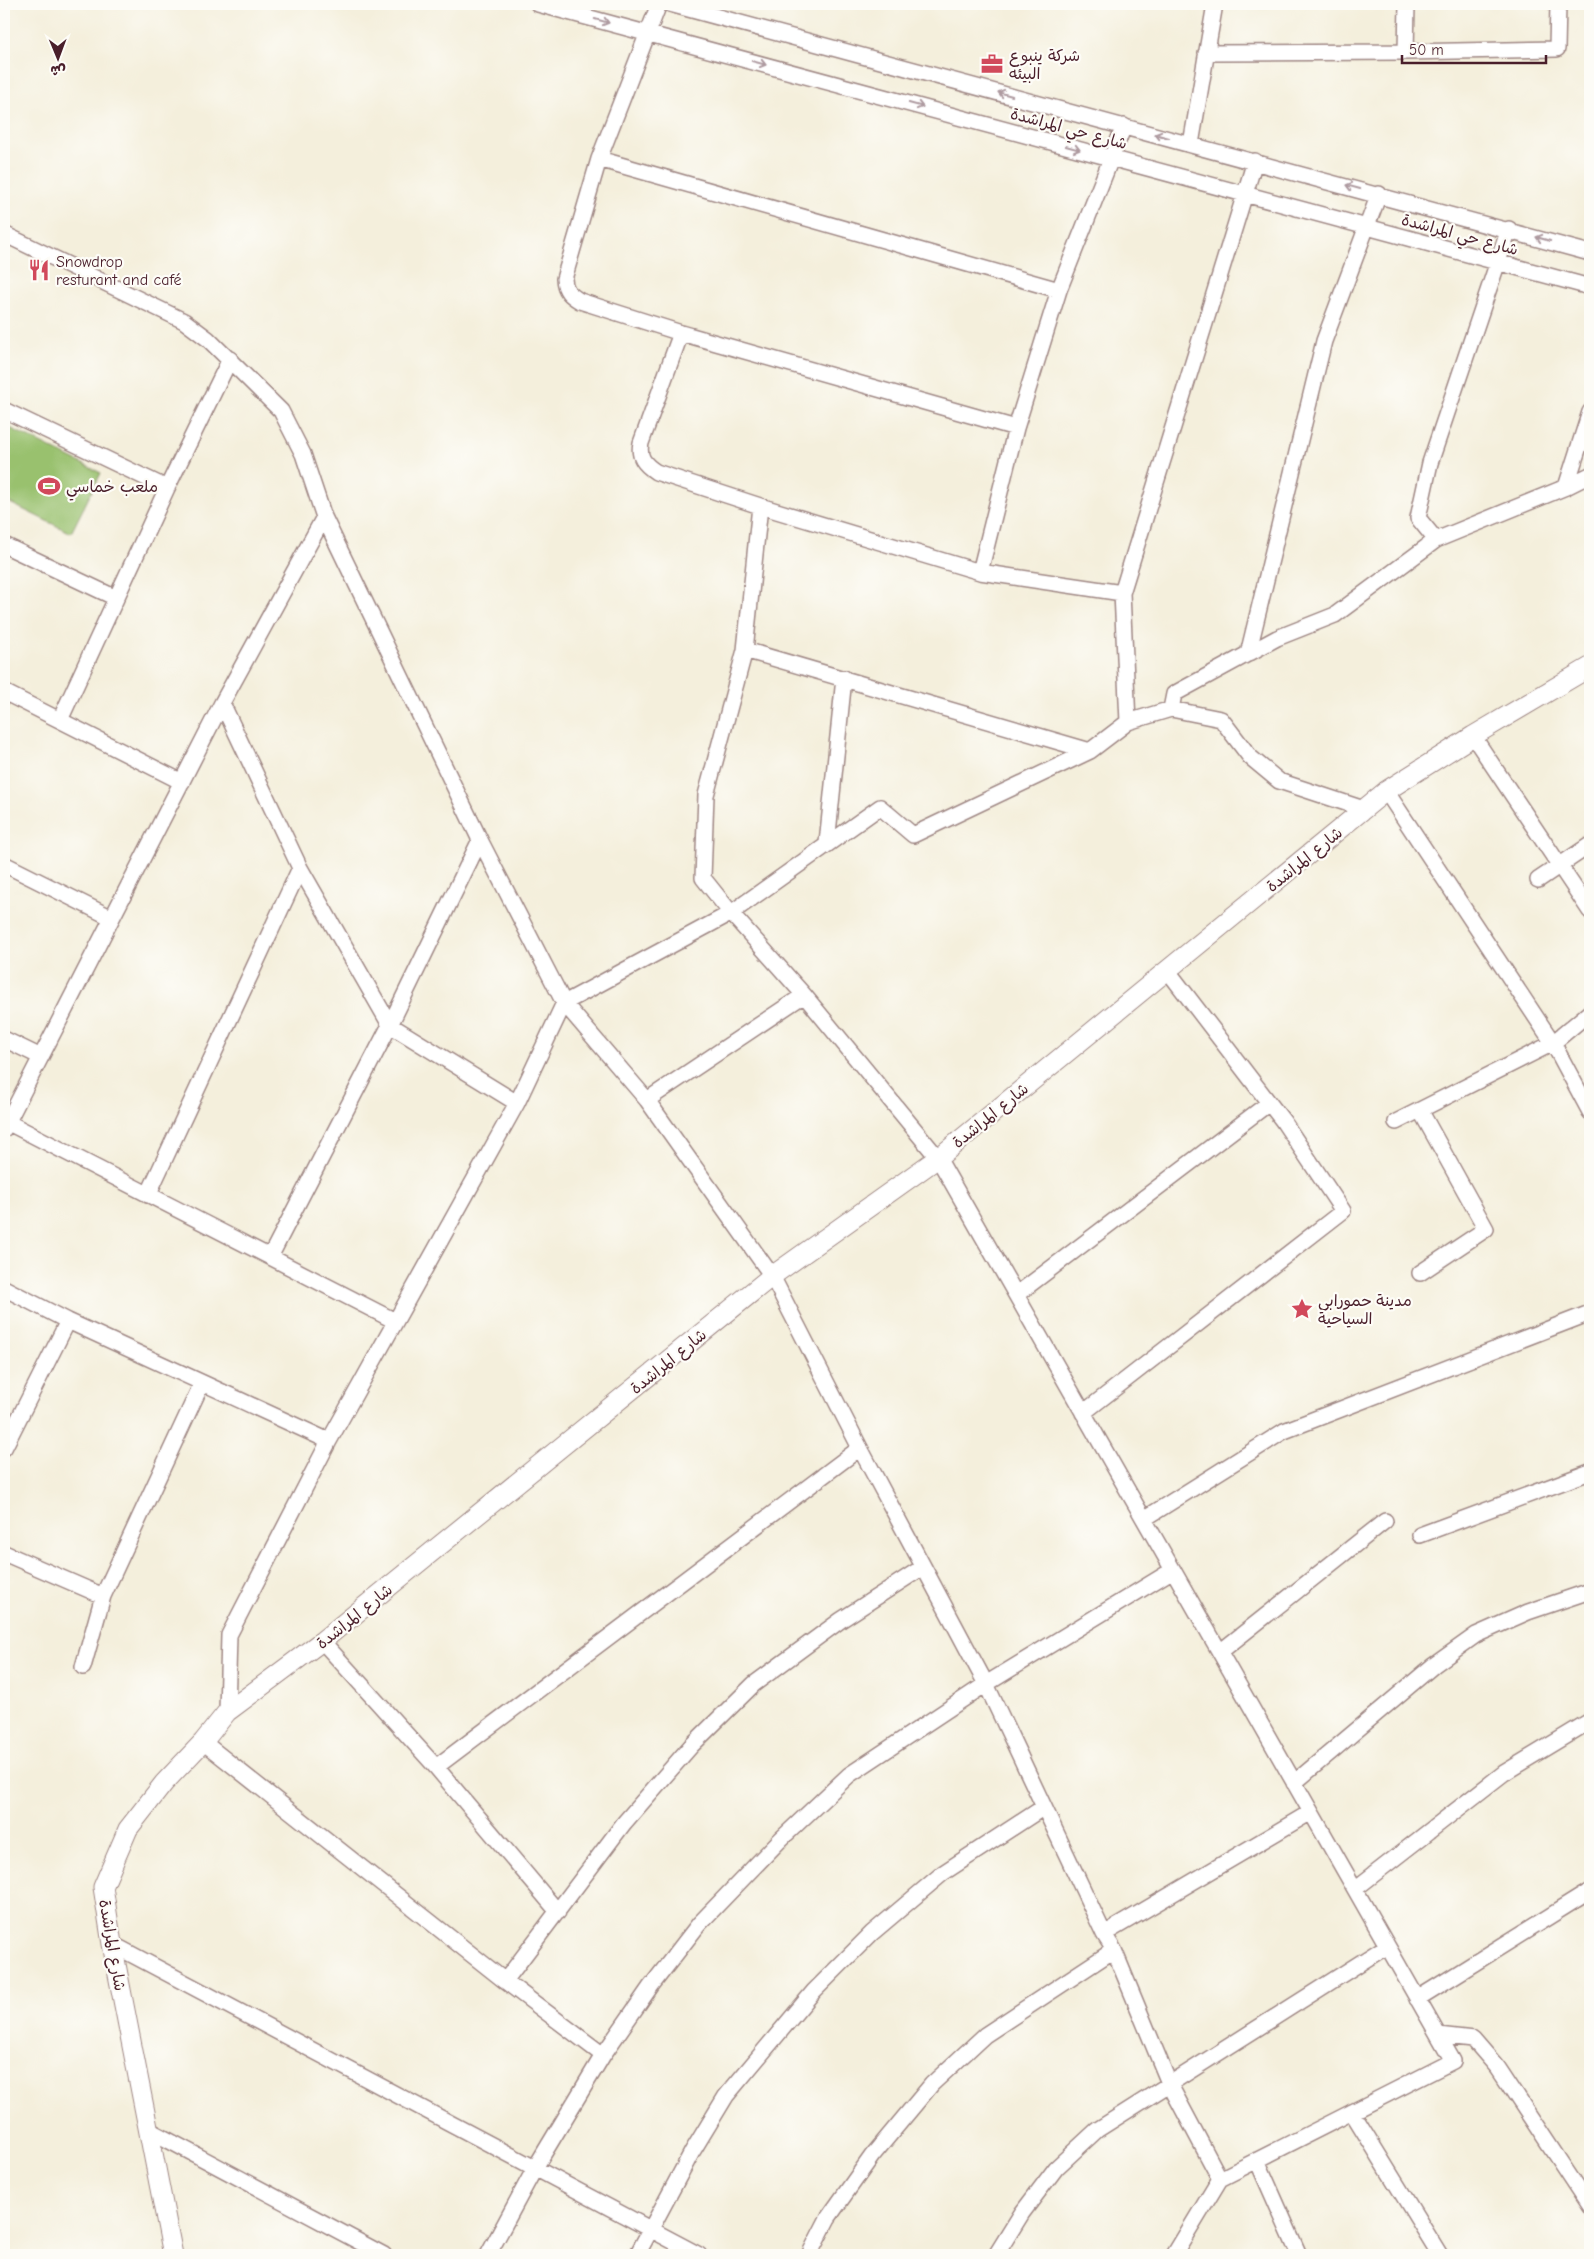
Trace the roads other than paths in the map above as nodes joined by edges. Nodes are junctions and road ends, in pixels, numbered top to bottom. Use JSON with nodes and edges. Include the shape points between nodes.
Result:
{"nodes":[{"id":1,"x":538,"y":4,"type":"edge"},
{"id":2,"x":659,"y":4,"type":"edge"},
{"id":3,"x":670,"y":4,"type":"edge"},
{"id":4,"x":1215,"y":4,"type":"edge"},
{"id":5,"x":1407,"y":4,"type":"edge"},
{"id":6,"x":1558,"y":4,"type":"edge"},
{"id":7,"x":647,"y":33,"type":"junction"},
{"id":8,"x":1406,"y":52,"type":"junction"},
{"id":9,"x":1206,"y":53,"type":"junction"},
{"id":10,"x":1124,"y":126,"type":"junction"},
{"id":11,"x":1191,"y":144,"type":"junction"},
{"id":12,"x":1111,"y":158,"type":"junction"},
{"id":13,"x":599,"y":159,"type":"junction"},
{"id":14,"x":1255,"y":161,"type":"junction"},
{"id":15,"x":1244,"y":194,"type":"junction"},
{"id":16,"x":1379,"y":194,"type":"junction"},
{"id":17,"x":1366,"y":226,"type":"junction"},
{"id":18,"x":1509,"y":229,"type":"junction"},
{"id":19,"x":4,"y":234,"type":"edge"},
{"id":20,"x":1590,"y":253,"type":"edge"},
{"id":21,"x":1498,"y":262,"type":"junction"},
{"id":22,"x":1590,"y":287,"type":"edge"},
{"id":23,"x":1059,"y":290,"type":"junction"},
{"id":24,"x":681,"y":333,"type":"junction"},
{"id":25,"x":230,"y":359,"type":"junction"},
{"id":26,"x":4,"y":410,"type":"edge"},
{"id":27,"x":1590,"y":412,"type":"edge"},
{"id":28,"x":1016,"y":428,"type":"junction"},
{"id":29,"x":1590,"y":475,"type":"edge"},
{"id":30,"x":1566,"y":487,"type":"junction"},
{"id":31,"x":167,"y":488,"type":"junction"},
{"id":32,"x":760,"y":506,"type":"junction"},
{"id":33,"x":324,"y":517,"type":"junction"},
{"id":34,"x":1436,"y":540,"type":"junction"},
{"id":35,"x":4,"y":545,"type":"edge"},
{"id":36,"x":980,"y":572,"type":"junction"},
{"id":37,"x":1122,"y":593,"type":"junction"},
{"id":38,"x":116,"y":598,"type":"junction"},
{"id":39,"x":744,"y":650,"type":"junction"},
{"id":40,"x":1248,"y":654,"type":"junction"},
{"id":41,"x":1590,"y":667,"type":"edge"},
{"id":42,"x":844,"y":678,"type":"junction"},
{"id":43,"x":4,"y":692,"type":"edge"},
{"id":44,"x":222,"y":703,"type":"junction"},
{"id":45,"x":1171,"y":709,"type":"junction"},
{"id":46,"x":60,"y":720,"type":"junction"},
{"id":47,"x":1128,"y":722,"type":"junction"},
{"id":48,"x":1473,"y":736,"type":"junction"},
{"id":49,"x":1090,"y":751,"type":"junction"},
{"id":50,"x":182,"y":782,"type":"junction"},
{"id":51,"x":1386,"y":791,"type":"junction"},
{"id":52,"x":1364,"y":809,"type":"junction"},
{"id":53,"x":480,"y":840,"type":"junction"},
{"id":54,"x":826,"y":843,"type":"junction"},
{"id":55,"x":1590,"y":845,"type":"edge"},
{"id":56,"x":4,"y":864,"type":"edge"},
{"id":57,"x":1559,"y":865,"type":"junction"},
{"id":58,"x":300,"y":868,"type":"junction"},
{"id":59,"x":1538,"y":880,"type":"dead end"},
{"id":60,"x":1590,"y":911,"type":"edge"},
{"id":61,"x":730,"y":913,"type":"junction"},
{"id":62,"x":112,"y":918,"type":"junction"},
{"id":63,"x":1168,"y":970,"type":"junction"},
{"id":64,"x":804,"y":995,"type":"junction"},
{"id":65,"x":564,"y":1003,"type":"junction"},
{"id":66,"x":1590,"y":1012,"type":"edge"},
{"id":67,"x":390,"y":1025,"type":"junction"},
{"id":68,"x":4,"y":1038,"type":"edge"},
{"id":69,"x":1553,"y":1043,"type":"junction"},
{"id":70,"x":41,"y":1057,"type":"junction"},
{"id":71,"x":646,"y":1100,"type":"junction"},
{"id":72,"x":517,"y":1103,"type":"junction"},
{"id":73,"x":1269,"y":1103,"type":"junction"},
{"id":74,"x":1420,"y":1110,"type":"junction"},
{"id":75,"x":1590,"y":1112,"type":"edge"},
{"id":76,"x":1396,"y":1122,"type":"dead end"},
{"id":77,"x":5,"y":1126,"type":"edge"},
{"id":78,"x":938,"y":1158,"type":"junction"},
{"id":79,"x":148,"y":1194,"type":"junction"},
{"id":80,"x":270,"y":1257,"type":"junction"},
{"id":81,"x":1420,"y":1273,"type":"dead end"},
{"id":82,"x":772,"y":1276,"type":"junction"},
{"id":83,"x":4,"y":1288,"type":"edge"},
{"id":84,"x":1016,"y":1295,"type":"junction"},
{"id":85,"x":1590,"y":1313,"type":"edge"},
{"id":86,"x":68,"y":1321,"type":"junction"},
{"id":87,"x":395,"y":1321,"type":"junction"},
{"id":88,"x":202,"y":1383,"type":"junction"},
{"id":89,"x":1084,"y":1413,"type":"junction"},
{"id":90,"x":329,"y":1442,"type":"junction"},
{"id":91,"x":4,"y":1448,"type":"edge"},
{"id":92,"x":860,"y":1448,"type":"junction"},
{"id":93,"x":1590,"y":1472,"type":"edge"},
{"id":94,"x":1144,"y":1519,"type":"junction"},
{"id":95,"x":1385,"y":1521,"type":"dead end"},
{"id":96,"x":1420,"y":1535,"type":"dead end"},
{"id":97,"x":4,"y":1553,"type":"edge"},
{"id":98,"x":923,"y":1567,"type":"junction"},
{"id":99,"x":1173,"y":1570,"type":"junction"},
{"id":100,"x":1590,"y":1591,"type":"edge"},
{"id":101,"x":102,"y":1596,"type":"junction"},
{"id":102,"x":322,"y":1642,"type":"junction"},
{"id":103,"x":1220,"y":1652,"type":"junction"},
{"id":104,"x":82,"y":1667,"type":"dead end"},
{"id":105,"x":986,"y":1684,"type":"junction"},
{"id":106,"x":227,"y":1712,"type":"junction"},
{"id":107,"x":1590,"y":1720,"type":"edge"},
{"id":108,"x":203,"y":1742,"type":"junction"},
{"id":109,"x":436,"y":1767,"type":"junction"},
{"id":110,"x":1294,"y":1783,"type":"junction"},
{"id":111,"x":1044,"y":1807,"type":"junction"},
{"id":112,"x":1311,"y":1812,"type":"junction"},
{"id":113,"x":1355,"y":1889,"type":"junction"},
{"id":114,"x":1590,"y":1891,"type":"edge"},
{"id":115,"x":558,"y":1912,"type":"junction"},
{"id":116,"x":1104,"y":1934,"type":"junction"},
{"id":117,"x":112,"y":1944,"type":"junction"},
{"id":118,"x":1387,"y":1946,"type":"junction"},
{"id":119,"x":1114,"y":1950,"type":"junction"},
{"id":120,"x":505,"y":1981,"type":"junction"},
{"id":121,"x":1417,"y":1999,"type":"junction"},
{"id":122,"x":1438,"y":2035,"type":"junction"},
{"id":123,"x":603,"y":2055,"type":"junction"},
{"id":124,"x":1169,"y":2083,"type":"junction"},
{"id":125,"x":1352,"y":2112,"type":"junction"},
{"id":126,"x":148,"y":2130,"type":"junction"},
{"id":127,"x":1257,"y":2160,"type":"junction"},
{"id":128,"x":535,"y":2168,"type":"junction"},
{"id":129,"x":1220,"y":2179,"type":"junction"},
{"id":130,"x":1590,"y":2207,"type":"edge"},
{"id":131,"x":650,"y":2229,"type":"junction"},
{"id":132,"x":173,"y":2255,"type":"edge"},
{"id":133,"x":384,"y":2255,"type":"edge"},
{"id":134,"x":488,"y":2255,"type":"edge"},
{"id":135,"x":637,"y":2255,"type":"edge"},
{"id":136,"x":699,"y":2255,"type":"edge"},
{"id":137,"x":809,"y":2255,"type":"edge"},
{"id":138,"x":996,"y":2255,"type":"edge"},
{"id":139,"x":1174,"y":2255,"type":"edge"},
{"id":140,"x":1299,"y":2255,"type":"edge"},
{"id":141,"x":1440,"y":2255,"type":"edge"}],
"edges":[{"from":1,"to":7,"type":"street","name":"شارع حي المراشدة","one_way":true},
{"from":2,"to":7,"type":"street"},
{"from":10,"to":3,"type":"street","name":"شارع حي المراشدة","one_way":true},
{"from":4,"to":9,"type":"street"},
{"from":5,"to":8,"type":"street"},
{"from":6,"to":8,"type":"street","via":[[1557,49]]},
{"from":7,"to":12,"type":"street","name":"شارع حي المراشدة","one_way":true},
{"from":7,"to":13,"type":"street"},
{"from":8,"to":9,"type":"street"},
{"from":9,"to":11,"type":"street"},
{"from":11,"to":10,"type":"street","name":"شارع حي المراشدة","one_way":true},
{"from":10,"to":12,"type":"street"},
{"from":11,"to":14,"type":"street","name":"شارع حي المراشدة"},
{"from":12,"to":15,"type":"street","name":"شارع حي المراشدة"},
{"from":12,"to":23,"type":"street"},
{"from":13,"to":23,"type":"street"},
{"from":13,"to":24,"type":"street","via":[[566,270],[565,287],[569,295],[580,301]]},
{"from":14,"to":15,"type":"street"},
{"from":16,"to":14,"type":"street","name":"شارع حي المراشدة","one_way":true},
{"from":15,"to":17,"type":"street","name":"شارع حي المراشدة"},
{"from":15,"to":37,"type":"street"},
{"from":16,"to":17,"type":"street"},
{"from":16,"to":18,"type":"street","name":"شارع حي المراشدة"},
{"from":17,"to":21,"type":"street","name":"شارع حي المراشدة"},
{"from":17,"to":40,"type":"street","via":[[1324,341]]},
{"from":20,"to":18,"type":"street","name":"شارع حي المراشدة","one_way":true},
{"from":18,"to":21,"type":"street"},
{"from":19,"to":25,"type":"street","via":[[184,321]]},
{"from":21,"to":22,"type":"street","name":"شارع حي المراشدة"},
{"from":21,"to":34,"type":"street","via":[[1430,463],[1418,518]]},
{"from":23,"to":28,"type":"street"},
{"from":24,"to":28,"type":"street"},
{"from":24,"to":32,"type":"street","via":[[641,443],[642,460],[656,472]]},
{"from":25,"to":31,"type":"street"},
{"from":25,"to":33,"type":"street","via":[[282,412],[303,454]]},
{"from":26,"to":31,"type":"street"},
{"from":27,"to":30,"type":"street"},
{"from":28,"to":36,"type":"street"},
{"from":29,"to":30,"type":"street"},
{"from":30,"to":34,"type":"street"},
{"from":31,"to":38,"type":"street"},
{"from":32,"to":36,"type":"street"},
{"from":32,"to":39,"type":"street"},
{"from":33,"to":44,"type":"street"},
{"from":33,"to":53,"type":"street"},
{"from":34,"to":40,"type":"street","via":[[1335,615],[1277,638]]},
{"from":35,"to":38,"type":"street"},
{"from":36,"to":37,"type":"street"},
{"from":37,"to":47,"type":"street"},
{"from":38,"to":46,"type":"street"},
{"from":39,"to":42,"type":"street"},
{"from":39,"to":61,"type":"street","via":[[706,795],[703,878]]},
{"from":40,"to":45,"type":"street","via":[[1174,694]]},
{"from":41,"to":48,"type":"street","name":"شارع المراشدة"},
{"from":42,"to":49,"type":"street"},
{"from":42,"to":54,"type":"street"},
{"from":43,"to":46,"type":"street"},
{"from":44,"to":50,"type":"street"},
{"from":44,"to":58,"type":"street"},
{"from":45,"to":47,"type":"street"},
{"from":45,"to":52,"type":"street","via":[[1221,719],[1250,757],[1279,781]]},
{"from":46,"to":50,"type":"street"},
{"from":47,"to":49,"type":"street"},
{"from":48,"to":51,"type":"street","name":"شارع المراشدة"},
{"from":48,"to":57,"type":"street"},
{"from":49,"to":54,"type":"street","via":[[913,835],[880,807]]},
{"from":50,"to":62,"type":"street"},
{"from":51,"to":52,"type":"street","name":"شارع المراشدة"},
{"from":51,"to":69,"type":"street"},
{"from":52,"to":63,"type":"street","name":"شارع المراشدة"},
{"from":53,"to":65,"type":"street"},
{"from":53,"to":67,"type":"street"},
{"from":54,"to":61,"type":"street"},
{"from":55,"to":57,"type":"street"},
{"from":56,"to":62,"type":"street"},
{"from":57,"to":59,"type":"street"},
{"from":57,"to":60,"type":"street"},
{"from":58,"to":67,"type":"street"},
{"from":58,"to":79,"type":"street"},
{"from":61,"to":64,"type":"street"},
{"from":61,"to":65,"type":"street"},
{"from":62,"to":70,"type":"street"},
{"from":63,"to":73,"type":"street"},
{"from":63,"to":78,"type":"street","name":"شارع المراشدة"},
{"from":64,"to":71,"type":"street"},
{"from":64,"to":78,"type":"street"},
{"from":65,"to":71,"type":"street"},
{"from":65,"to":72,"type":"street"},
{"from":66,"to":69,"type":"street"},
{"from":67,"to":72,"type":"street"},
{"from":67,"to":80,"type":"street"},
{"from":68,"to":70,"type":"street"},
{"from":69,"to":74,"type":"street"},
{"from":69,"to":75,"type":"street"},
{"from":70,"to":77,"type":"street"},
{"from":71,"to":82,"type":"street"},
{"from":72,"to":87,"type":"street"},
{"from":73,"to":84,"type":"street"},
{"from":73,"to":89,"type":"street","via":[[1342,1211]]},
{"from":74,"to":76,"type":"street"},
{"from":74,"to":81,"type":"street","via":[[1486,1229]]},
{"from":77,"to":79,"type":"street"},
{"from":78,"to":82,"type":"street","name":"شارع المراشدة"},
{"from":78,"to":84,"type":"street"},
{"from":79,"to":80,"type":"street"},
{"from":80,"to":87,"type":"street"},
{"from":82,"to":92,"type":"street"},
{"from":82,"to":102,"type":"street","name":"شارع المراشدة"},
{"from":83,"to":86,"type":"street"},
{"from":84,"to":89,"type":"street"},
{"from":85,"to":94,"type":"street","via":[[1284,1432]]},
{"from":86,"to":88,"type":"street"},
{"from":86,"to":91,"type":"street"},
{"from":87,"to":90,"type":"street"},
{"from":88,"to":90,"type":"street"},
{"from":88,"to":101,"type":"street"},
{"from":89,"to":94,"type":"street"},
{"from":90,"to":106,"type":"street","via":[[229,1634]]},
{"from":92,"to":98,"type":"street"},
{"from":92,"to":109,"type":"street"},
{"from":93,"to":96,"type":"street"},
{"from":94,"to":99,"type":"street"},
{"from":95,"to":103,"type":"street"},
{"from":97,"to":101,"type":"street"},
{"from":98,"to":105,"type":"street"},
{"from":98,"to":115,"type":"street","via":[[841,1620],[754,1684],[691,1746],[624,1823]]},
{"from":99,"to":103,"type":"street"},
{"from":99,"to":105,"type":"street"},
{"from":100,"to":110,"type":"street","via":[[1528,1612],[1476,1635],[1434,1665]]},
{"from":101,"to":104,"type":"street"},
{"from":102,"to":106,"type":"street","name":"شارع المراشدة"},
{"from":102,"to":109,"type":"street"},
{"from":103,"to":110,"type":"street"},
{"from":105,"to":111,"type":"street"},
{"from":105,"to":123,"type":"street","via":[[849,1775],[781,1839],[699,1924]]},
{"from":106,"to":108,"type":"street","name":"شارع المراشدة"},
{"from":107,"to":113,"type":"street","via":[[1504,1773]]},
{"from":108,"to":117,"type":"street","name":"شارع المراشدة","via":[[164,1783],[128,1829],[103,1887]]},
{"from":108,"to":120,"type":"street"},
{"from":109,"to":115,"type":"street"},
{"from":110,"to":112,"type":"street"},
{"from":111,"to":116,"type":"street"},
{"from":111,"to":131,"type":"street","via":[[943,1873],[872,1933],[814,1991],[726,2096]]},
{"from":112,"to":113,"type":"street"},
{"from":112,"to":116,"type":"street"},
{"from":113,"to":118,"type":"street"},
{"from":114,"to":121,"type":"street"},
{"from":115,"to":120,"type":"street"},
{"from":116,"to":119,"type":"street"},
{"from":117,"to":126,"type":"street","name":"شارع المراشدة"},
{"from":117,"to":128,"type":"street"},
{"from":118,"to":121,"type":"street"},
{"from":118,"to":124,"type":"street"},
{"from":119,"to":124,"type":"street"},
{"from":119,"to":137,"type":"street","via":[[985,2035],[932,2084],[872,2156],[828,2218]]},
{"from":120,"to":123,"type":"street"},
{"from":121,"to":122,"type":"street"},
{"from":122,"to":125,"type":"street","via":[[1453,2061]]},
{"from":122,"to":130,"type":"street","via":[[1473,2039],[1498,2068]]},
{"from":123,"to":128,"type":"street"},
{"from":124,"to":129,"type":"street"},
{"from":124,"to":138,"type":"street","via":[[1096,2130],[1056,2168]]},
{"from":125,"to":127,"type":"street"},
{"from":125,"to":141,"type":"street"},
{"from":126,"to":132,"type":"street","name":"شارع المراشدة"},
{"from":126,"to":133,"type":"street"},
{"from":127,"to":129,"type":"street"},
{"from":127,"to":140,"type":"street"},
{"from":128,"to":131,"type":"street"},
{"from":128,"to":134,"type":"street"},
{"from":129,"to":139,"type":"street"},
{"from":131,"to":135,"type":"street"},
{"from":131,"to":136,"type":"street"}]}
